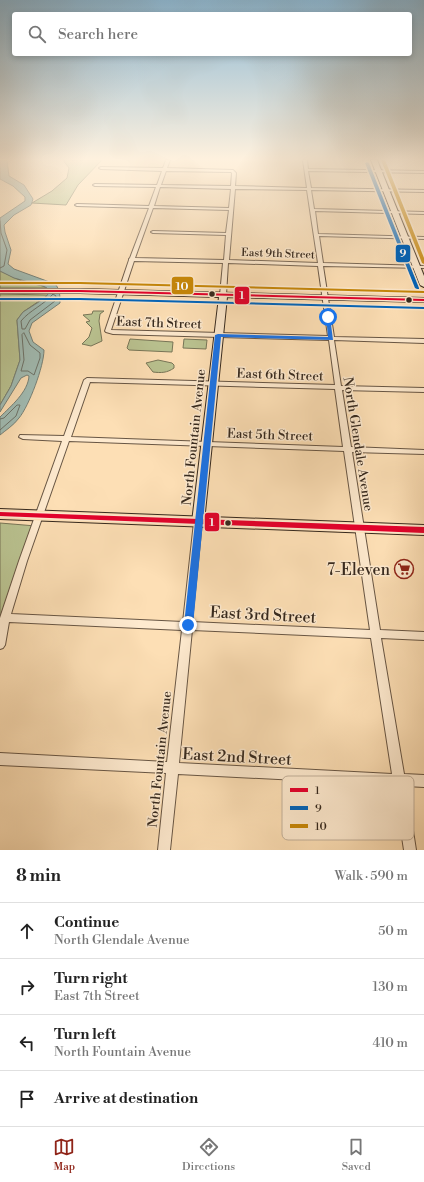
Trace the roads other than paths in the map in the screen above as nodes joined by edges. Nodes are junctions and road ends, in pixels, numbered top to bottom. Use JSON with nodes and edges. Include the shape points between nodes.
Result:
{"nodes":[{"id":1,"x":153,"y":200,"type":"edge"},
{"id":2,"x":231,"y":200,"type":"edge"},
{"id":3,"x":311,"y":200,"type":"edge"},
{"id":4,"x":390,"y":200,"type":"edge"},
{"id":5,"x":76,"y":205,"type":"dead end"},
{"id":6,"x":150,"y":207,"type":"junction"},
{"id":7,"x":230,"y":209,"type":"junction"},
{"id":8,"x":313,"y":210,"type":"junction"},
{"id":9,"x":395,"y":212,"type":"junction"},
{"id":10,"x":424,"y":213,"type":"edge"},
{"id":11,"x":153,"y":232,"type":"dead end"},
{"id":12,"x":227,"y":234,"type":"junction"},
{"id":13,"x":317,"y":235,"type":"junction"},
{"id":14,"x":405,"y":237,"type":"junction"},
{"id":15,"x":424,"y":238,"type":"edge"},
{"id":16,"x":131,"y":259,"type":"junction"},
{"id":17,"x":226,"y":261,"type":"junction"},
{"id":18,"x":320,"y":264,"type":"junction"},
{"id":19,"x":420,"y":266,"type":"edge"},
{"id":20,"x":424,"y":285,"type":"edge"},
{"id":21,"x":0,"y":291,"type":"edge"},
{"id":22,"x":120,"y":293,"type":"junction"},
{"id":23,"x":223,"y":295,"type":"junction"},
{"id":24,"x":325,"y":298,"type":"junction"},
{"id":25,"x":424,"y":300,"type":"edge"},
{"id":26,"x":218,"y":335,"type":"junction"},
{"id":27,"x":331,"y":338,"type":"junction"},
{"id":28,"x":424,"y":341,"type":"edge"},
{"id":29,"x":213,"y":384,"type":"junction"},
{"id":30,"x":339,"y":387,"type":"junction"},
{"id":31,"x":424,"y":390,"type":"edge"},
{"id":32,"x":23,"y":438,"type":"dead end"},
{"id":33,"x":67,"y":439,"type":"junction"},
{"id":34,"x":207,"y":444,"type":"junction"},
{"id":35,"x":348,"y":449,"type":"junction"},
{"id":36,"x":424,"y":452,"type":"edge"},
{"id":37,"x":1,"y":514,"type":"edge"},
{"id":38,"x":40,"y":515,"type":"junction"},
{"id":39,"x":198,"y":522,"type":"junction"},
{"id":40,"x":359,"y":528,"type":"junction"},
{"id":41,"x":424,"y":530,"type":"edge"},
{"id":42,"x":5,"y":618,"type":"junction"},
{"id":43,"x":188,"y":625,"type":"junction"},
{"id":44,"x":375,"y":634,"type":"junction"},
{"id":45,"x":424,"y":636,"type":"edge"},
{"id":46,"x":0,"y":645,"type":"edge"},
{"id":47,"x":0,"y":759,"type":"edge"},
{"id":48,"x":172,"y":769,"type":"junction"},
{"id":49,"x":316,"y":776,"type":"edge"},
{"id":50,"x":398,"y":776,"type":"edge"},
{"id":51,"x":414,"y":781,"type":"edge"},
{"id":52,"x":424,"y":781,"type":"edge"},
{"id":53,"x":408,"y":840,"type":"edge"},
{"id":54,"x":164,"y":850,"type":"edge"},
{"id":55,"x":410,"y":850,"type":"edge"}],
"edges":[{"from":1,"to":6,"type":"street"},
{"from":2,"to":7,"type":"street","name":"North Fountain Avenue"},
{"from":3,"to":8,"type":"street","name":"North Glendale Avenue"},
{"from":4,"to":9,"type":"street"},
{"from":5,"to":6,"type":"street"},
{"from":6,"to":7,"type":"street"},
{"from":6,"to":16,"type":"street"},
{"from":7,"to":12,"type":"street","name":"North Fountain Avenue"},
{"from":8,"to":9,"type":"street"},
{"from":8,"to":13,"type":"street","name":"North Glendale Avenue"},
{"from":9,"to":10,"type":"street"},
{"from":9,"to":14,"type":"street"},
{"from":11,"to":12,"type":"street"},
{"from":12,"to":17,"type":"street","name":"North Fountain Avenue"},
{"from":13,"to":14,"type":"street"},
{"from":13,"to":18,"type":"street","name":"North Glendale Avenue"},
{"from":14,"to":15,"type":"street"},
{"from":14,"to":19,"type":"street"},
{"from":16,"to":17,"type":"street","name":"East 9th Street"},
{"from":16,"to":22,"type":"street"},
{"from":17,"to":18,"type":"street","name":"East 9th Street"},
{"from":17,"to":23,"type":"street","name":"North Fountain Avenue"},
{"from":18,"to":19,"type":"street","name":"East 9th Street"},
{"from":18,"to":24,"type":"street","name":"North Glendale Avenue"},
{"from":19,"to":20,"type":"street"},
{"from":21,"to":22,"type":"street"},
{"from":22,"to":23,"type":"street"},
{"from":22,"to":26,"type":"street","name":"East 7th Street","via":[[108,331]]},
{"from":23,"to":24,"type":"street"},
{"from":23,"to":26,"type":"street","name":"North Fountain Avenue"},
{"from":24,"to":25,"type":"street"},
{"from":24,"to":27,"type":"street","name":"North Glendale Avenue"},
{"from":26,"to":27,"type":"street","name":"East 7th Street"},
{"from":26,"to":29,"type":"street","name":"North Fountain Avenue"},
{"from":27,"to":28,"type":"street","name":"East 7th Street"},
{"from":27,"to":30,"type":"street","name":"North Glendale Avenue"},
{"from":29,"to":30,"type":"street","name":"East 6th Street"},
{"from":29,"to":33,"type":"street","name":"East 6th Street","via":[[87,380]]},
{"from":29,"to":34,"type":"street","name":"North Fountain Avenue"},
{"from":30,"to":31,"type":"street","name":"East 6th Street"},
{"from":30,"to":35,"type":"street","name":"North Glendale Avenue"},
{"from":32,"to":33,"type":"street","name":"East 5th Street"},
{"from":33,"to":34,"type":"street","name":"East 5th Street"},
{"from":33,"to":38,"type":"street"},
{"from":34,"to":35,"type":"street","name":"East 5th Street"},
{"from":34,"to":39,"type":"street","name":"North Fountain Avenue"},
{"from":35,"to":36,"type":"street","name":"East 5th Street"},
{"from":35,"to":40,"type":"street","name":"North Glendale Avenue"},
{"from":37,"to":38,"type":"main road"},
{"from":38,"to":39,"type":"main road"},
{"from":38,"to":42,"type":"street"},
{"from":39,"to":40,"type":"main road"},
{"from":39,"to":43,"type":"street","name":"North Fountain Avenue"},
{"from":40,"to":41,"type":"main road"},
{"from":40,"to":44,"type":"street","name":"North Glendale Avenue"},
{"from":42,"to":43,"type":"street","name":"East 3rd Street"},
{"from":42,"to":46,"type":"street"},
{"from":43,"to":44,"type":"street","name":"East 3rd Street"},
{"from":43,"to":48,"type":"street","name":"North Fountain Avenue"},
{"from":44,"to":45,"type":"street","name":"East 3rd Street"},
{"from":44,"to":50,"type":"street","name":"North Glendale Avenue"},
{"from":47,"to":48,"type":"street","name":"East 2nd Street"},
{"from":48,"to":49,"type":"street","name":"East 2nd Street"},
{"from":48,"to":54,"type":"street","name":"North Fountain Avenue"},
{"from":51,"to":52,"type":"street","name":"East 2nd Street"},
{"from":53,"to":55,"type":"street","name":"North Glendale Avenue"}]}
